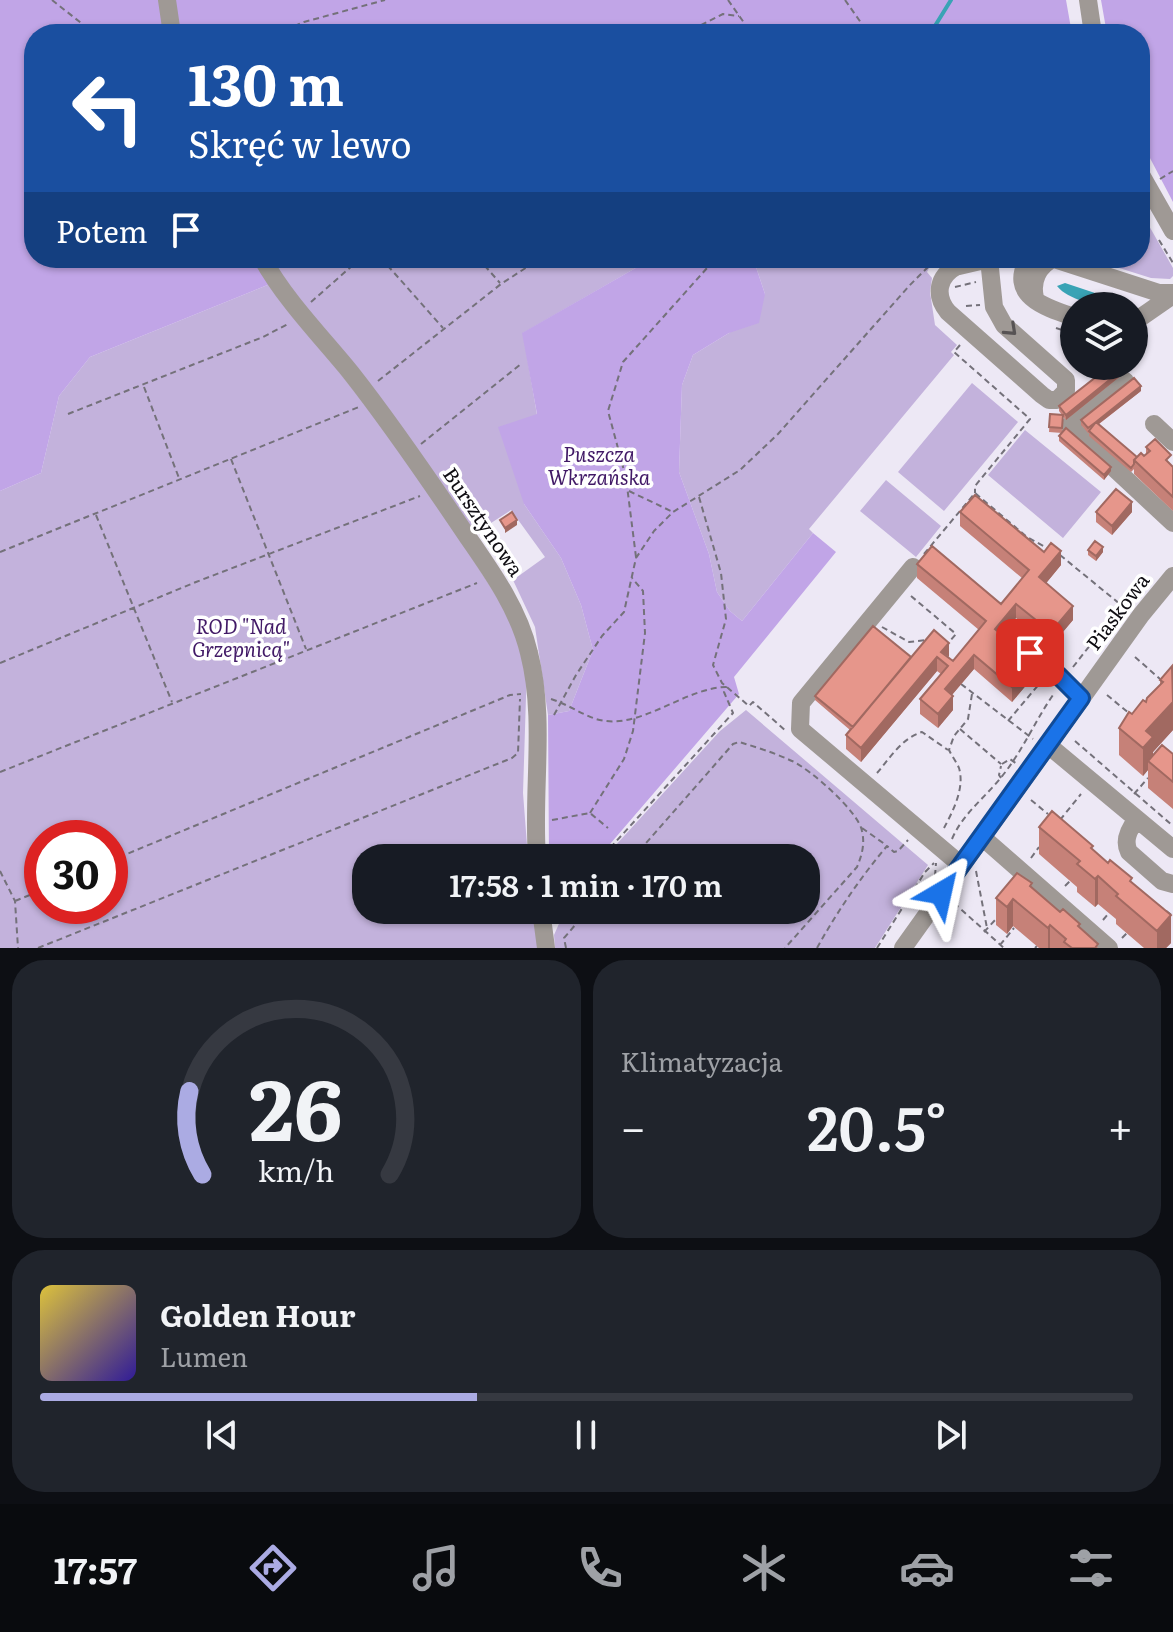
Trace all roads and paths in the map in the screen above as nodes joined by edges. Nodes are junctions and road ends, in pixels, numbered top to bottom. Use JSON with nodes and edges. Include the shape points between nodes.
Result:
{"nodes":[{"id":1,"x":52,"y":0,"type":"edge"},
{"id":2,"x":167,"y":0,"type":"edge"},
{"id":3,"x":385,"y":0,"type":"edge"},
{"id":4,"x":728,"y":0,"type":"edge"},
{"id":5,"x":845,"y":0,"type":"edge"},
{"id":6,"x":1088,"y":0,"type":"edge"},
{"id":7,"x":739,"y":16,"type":"junction"},
{"id":8,"x":82,"y":24,"type":"edge"},
{"id":9,"x":171,"y":24,"type":"edge"},
{"id":10,"x":299,"y":24,"type":"edge"},
{"id":11,"x":703,"y":24,"type":"edge"},
{"id":12,"x":745,"y":24,"type":"edge"},
{"id":13,"x":862,"y":24,"type":"edge"},
{"id":14,"x":1092,"y":24,"type":"edge"},
{"id":15,"x":1150,"y":210,"type":"edge"},
{"id":16,"x":1173,"y":231,"type":"edge"},
{"id":17,"x":269,"y":268,"type":"edge"},
{"id":18,"x":350,"y":268,"type":"edge"},
{"id":19,"x":390,"y":268,"type":"edge"},
{"id":20,"x":487,"y":268,"type":"edge"},
{"id":21,"x":526,"y":268,"type":"edge"},
{"id":22,"x":707,"y":268,"type":"edge"},
{"id":23,"x":991,"y":268,"type":"edge"},
{"id":24,"x":1024,"y":268,"type":"edge"},
{"id":25,"x":1040,"y":268,"type":"edge"},
{"id":26,"x":1083,"y":268,"type":"edge"},
{"id":27,"x":933,"y":271,"type":"edge"},
{"id":28,"x":982,"y":281,"type":"dead end"},
{"id":29,"x":501,"y":284,"type":"junction"},
{"id":30,"x":1173,"y":294,"type":"edge"},
{"id":31,"x":993,"y":304,"type":"junction"},
{"id":32,"x":1042,"y":306,"type":"junction"},
{"id":33,"x":962,"y":307,"type":"dead end"},
{"id":34,"x":305,"y":308,"type":"dead end"},
{"id":35,"x":1060,"y":312,"type":"edge"},
{"id":36,"x":1148,"y":315,"type":"edge"},
{"id":37,"x":294,"y":320,"type":"dead end"},
{"id":38,"x":444,"y":328,"type":"junction"},
{"id":39,"x":954,"y":352,"type":"dead end"},
{"id":40,"x":521,"y":364,"type":"dead end"},
{"id":41,"x":1125,"y":381,"type":"edge"},
{"id":42,"x":377,"y":383,"type":"dead end"},
{"id":43,"x":143,"y":385,"type":"junction"},
{"id":44,"x":364,"y":406,"type":"dead end"},
{"id":45,"x":1033,"y":413,"type":"dead end"},
{"id":46,"x":68,"y":414,"type":"dead end"},
{"id":47,"x":1030,"y":419,"type":"junction"},
{"id":48,"x":1154,"y":424,"type":"dead end"},
{"id":49,"x":1173,"y":442,"type":"edge"},
{"id":50,"x":420,"y":445,"type":"dead end"},
{"id":51,"x":231,"y":459,"type":"junction"},
{"id":52,"x":180,"y":479,"type":"junction"},
{"id":53,"x":628,"y":491,"type":"junction"},
{"id":54,"x":975,"y":493,"type":"junction"},
{"id":55,"x":427,"y":494,"type":"dead end"},
{"id":56,"x":699,"y":495,"type":"junction"},
{"id":57,"x":673,"y":512,"type":"junction"},
{"id":58,"x":95,"y":513,"type":"junction"},
{"id":59,"x":1173,"y":523,"type":"edge"},
{"id":60,"x":0,"y":552,"type":"edge"},
{"id":61,"x":269,"y":555,"type":"junction"},
{"id":62,"x":636,"y":558,"type":"junction"},
{"id":63,"x":913,"y":567,"type":"joint"},
{"id":64,"x":1173,"y":576,"type":"edge"},
{"id":65,"x":632,"y":578,"type":"junction"},
{"id":66,"x":481,"y":581,"type":"dead end"},
{"id":67,"x":898,"y":585,"type":"junction"},
{"id":68,"x":1145,"y":586,"type":"dead end"},
{"id":69,"x":1120,"y":605,"type":"junction"},
{"id":70,"x":134,"y":608,"type":"junction"},
{"id":71,"x":1126,"y":610,"type":"dead end"},
{"id":72,"x":871,"y":619,"type":"junction"},
{"id":73,"x":934,"y":640,"type":"edge"},
{"id":74,"x":945,"y":648,"type":"edge"},
{"id":75,"x":307,"y":650,"type":"junction"},
{"id":76,"x":1030,"y":653,"type":"edge"},
{"id":77,"x":1135,"y":657,"type":"dead end"},
{"id":78,"x":0,"y":663,"type":"edge"},
{"id":79,"x":1057,"y":675,"type":"junction"},
{"id":80,"x":521,"y":683,"type":"dead end"},
{"id":81,"x":961,"y":684,"type":"edge"},
{"id":82,"x":1167,"y":685,"type":"edge"},
{"id":83,"x":726,"y":687,"type":"junction"},
{"id":84,"x":527,"y":694,"type":"junction"},
{"id":85,"x":972,"y":694,"type":"junction"},
{"id":86,"x":1107,"y":695,"type":"dead end"},
{"id":87,"x":1081,"y":698,"type":"junction"},
{"id":88,"x":561,"y":702,"type":"junction"},
{"id":89,"x":173,"y":703,"type":"junction"},
{"id":90,"x":554,"y":716,"type":"dead end"},
{"id":91,"x":635,"y":719,"type":"junction"},
{"id":92,"x":1137,"y":720,"type":"edge"},
{"id":93,"x":1007,"y":722,"type":"junction"},
{"id":94,"x":960,"y":729,"type":"junction"},
{"id":95,"x":788,"y":733,"type":"dead end"},
{"id":96,"x":1029,"y":736,"type":"junction"},
{"id":97,"x":1075,"y":741,"type":"dead end"},
{"id":98,"x":1041,"y":742,"type":"junction"},
{"id":99,"x":949,"y":750,"type":"junction"},
{"id":100,"x":1015,"y":763,"type":"junction"},
{"id":101,"x":1001,"y":764,"type":"junction"},
{"id":102,"x":0,"y":772,"type":"edge"},
{"id":103,"x":1153,"y":773,"type":"edge"},
{"id":104,"x":1089,"y":779,"type":"junction"},
{"id":105,"x":1003,"y":780,"type":"junction"},
{"id":106,"x":866,"y":787,"type":"junction"},
{"id":107,"x":1031,"y":800,"type":"dead end"},
{"id":108,"x":1131,"y":806,"type":"junction"},
{"id":109,"x":590,"y":813,"type":"junction"},
{"id":110,"x":1049,"y":815,"type":"edge"},
{"id":111,"x":1058,"y":823,"type":"edge"},
{"id":112,"x":536,"y":824,"type":"junction"},
{"id":113,"x":1173,"y":826,"type":"edge"},
{"id":114,"x":608,"y":828,"type":"dead end"},
{"id":115,"x":862,"y":828,"type":"junction"},
{"id":116,"x":944,"y":828,"type":"dead end"},
{"id":117,"x":917,"y":830,"type":"junction"},
{"id":118,"x":982,"y":837,"type":"junction"},
{"id":119,"x":537,"y":844,"type":"edge"},
{"id":120,"x":614,"y":844,"type":"edge"},
{"id":121,"x":645,"y":844,"type":"edge"},
{"id":122,"x":887,"y":846,"type":"junction"},
{"id":123,"x":1040,"y":847,"type":"edge"},
{"id":124,"x":1173,"y":849,"type":"edge"},
{"id":125,"x":945,"y":852,"type":"junction"},
{"id":126,"x":128,"y":853,"type":"edge"},
{"id":127,"x":969,"y":867,"type":"junction"},
{"id":128,"x":0,"y":871,"type":"edge"},
{"id":129,"x":1021,"y":871,"type":"junction"},
{"id":130,"x":1173,"y":884,"type":"edge"},
{"id":131,"x":24,"y":897,"type":"edge"},
{"id":132,"x":1150,"y":898,"type":"edge"},
{"id":133,"x":15,"y":901,"type":"junction"},
{"id":134,"x":953,"y":902,"type":"dead end"},
{"id":135,"x":1173,"y":916,"type":"edge"},
{"id":136,"x":997,"y":917,"type":"edge"},
{"id":137,"x":543,"y":924,"type":"edge"},
{"id":138,"x":576,"y":924,"type":"edge"},
{"id":139,"x":1015,"y":928,"type":"dead end"},
{"id":140,"x":986,"y":930,"type":"junction"},
{"id":141,"x":995,"y":941,"type":"junction"},
{"id":142,"x":1000,"y":945,"type":"junction"},
{"id":143,"x":18,"y":948,"type":"edge"},
{"id":144,"x":38,"y":948,"type":"edge"},
{"id":145,"x":546,"y":948,"type":"edge"},
{"id":146,"x":566,"y":948,"type":"edge"},
{"id":147,"x":785,"y":948,"type":"edge"},
{"id":148,"x":817,"y":948,"type":"edge"},
{"id":149,"x":877,"y":948,"type":"edge"},
{"id":150,"x":903,"y":948,"type":"edge"},
{"id":151,"x":993,"y":948,"type":"edge"},
{"id":152,"x":1004,"y":948,"type":"edge"},
{"id":153,"x":1109,"y":948,"type":"edge"}],
"edges":[{"from":1,"to":8,"type":"path"},
{"from":2,"to":9,"type":"street"},
{"from":3,"to":10,"type":"path"},
{"from":4,"to":7,"type":"path"},
{"from":5,"to":13,"type":"path"},
{"from":6,"to":14,"type":"street"},
{"from":7,"to":11,"type":"path","via":[[723,14]]},
{"from":7,"to":12,"type":"path"},
{"from":15,"to":16,"type":"street"},
{"from":17,"to":84,"type":"street","name":"Bursztynowa","via":[[435,488],[502,590],[526,639]]},
{"from":18,"to":34,"type":"path"},
{"from":19,"to":38,"type":"path"},
{"from":20,"to":29,"type":"path"},
{"from":21,"to":29,"type":"path"},
{"from":22,"to":53,"type":"path","via":[[623,362],[608,411]]},
{"from":23,"to":31,"type":"street"},
{"from":24,"to":32,"type":"street","via":[[1025,289]]},
{"from":25,"to":32,"type":"street","via":[[1034,297]]},
{"from":26,"to":30,"type":"street"},
{"from":27,"to":28,"type":"path"},
{"from":31,"to":27,"type":"street","one_way":true,"via":[[1003,324],[1065,379],[1066,391],[1059,399],[1047,399],[945,309]]},
{"from":27,"to":56,"type":"path","via":[[909,286],[778,434],[740,470]]},
{"from":29,"to":38,"type":"path"},
{"from":30,"to":36,"type":"street"},
{"from":31,"to":33,"type":"path"},
{"from":32,"to":35,"type":"street"},
{"from":37,"to":43,"type":"path"},
{"from":38,"to":42,"type":"path"},
{"from":39,"to":47,"type":"path"},
{"from":40,"to":50,"type":"path"},
{"from":41,"to":59,"type":"street","via":[[1069,426]]},
{"from":43,"to":46,"type":"path"},
{"from":43,"to":52,"type":"path"},
{"from":44,"to":51,"type":"path"},
{"from":45,"to":47,"type":"path"},
{"from":47,"to":54,"type":"path","via":[[975,486]]},
{"from":48,"to":49,"type":"street"},
{"from":51,"to":52,"type":"path"},
{"from":51,"to":61,"type":"path"},
{"from":52,"to":58,"type":"path"},
{"from":53,"to":57,"type":"path"},
{"from":53,"to":62,"type":"path"},
{"from":54,"to":63,"type":"path"},
{"from":54,"to":69,"type":"path"},
{"from":55,"to":61,"type":"path"},
{"from":56,"to":57,"type":"path"},
{"from":56,"to":83,"type":"path","via":[[721,573],[726,619],[713,665]]},
{"from":57,"to":62,"type":"path"},
{"from":58,"to":60,"type":"path"},
{"from":58,"to":70,"type":"path"},
{"from":61,"to":70,"type":"path"},
{"from":61,"to":75,"type":"path"},
{"from":62,"to":65,"type":"path"},
{"from":63,"to":67,"type":"street"},
{"from":64,"to":87,"type":"street","name":"Piaskowa"},
{"from":65,"to":88,"type":"path","via":[[624,612],[602,636]]},
{"from":65,"to":91,"type":"path","via":[[643,591],[645,633]]},
{"from":66,"to":75,"type":"path"},
{"from":67,"to":72,"type":"street"},
{"from":67,"to":74,"type":"path","via":[[956,634]]},
{"from":68,"to":69,"type":"path","via":[[1134,589]]},
{"from":69,"to":71,"type":"path"},
{"from":69,"to":79,"type":"path"},
{"from":70,"to":78,"type":"path"},
{"from":70,"to":89,"type":"path"},
{"from":72,"to":73,"type":"path","via":[[909,642]]},
{"from":72,"to":106,"type":"street","via":[[801,703],[800,729]]},
{"from":75,"to":89,"type":"path"},
{"from":76,"to":79,"type":"street"},
{"from":77,"to":82,"type":"path"},
{"from":79,"to":87,"type":"street"},
{"from":79,"to":93,"type":"path"},
{"from":79,"to":96,"type":"path"},
{"from":80,"to":84,"type":"path"},
{"from":81,"to":85,"type":"path"},
{"from":83,"to":91,"type":"path","via":[[710,687]]},
{"from":83,"to":95,"type":"path","via":[[749,706],[753,702]]},
{"from":83,"to":120,"type":"path","via":[[733,713]]},
{"from":84,"to":88,"type":"path"},
{"from":84,"to":112,"type":"street","name":"Bursztynowa"},
{"from":84,"to":126,"type":"path","via":[[510,695]]},
{"from":84,"to":144,"type":"path","via":[[518,753],[512,758]]},
{"from":85,"to":93,"type":"path"},
{"from":85,"to":94,"type":"path","via":[[968,719]]},
{"from":86,"to":92,"type":"path"},
{"from":87,"to":98,"type":"street","name":"Piaskowa"},
{"from":88,"to":90,"type":"path"},
{"from":88,"to":91,"type":"path","via":[[598,720]]},
{"from":89,"to":102,"type":"path"},
{"from":91,"to":109,"type":"path","via":[[624,759]]},
{"from":93,"to":96,"type":"path"},
{"from":94,"to":99,"type":"path"},
{"from":94,"to":101,"type":"path"},
{"from":96,"to":98,"type":"path"},
{"from":96,"to":100,"type":"path"},
{"from":97,"to":108,"type":"path"},
{"from":98,"to":104,"type":"street"},
{"from":98,"to":118,"type":"street","name":"Piaskowa"},
{"from":99,"to":106,"type":"path","via":[[922,732],[915,734]]},
{"from":99,"to":116,"type":"path","via":[[959,767],[960,785]]},
{"from":100,"to":101,"type":"path","via":[[1010,759]]},
{"from":100,"to":105,"type":"path"},
{"from":101,"to":105,"type":"path"},
{"from":103,"to":108,"type":"path"},
{"from":104,"to":108,"type":"street"},
{"from":104,"to":111,"type":"path"},
{"from":105,"to":125,"type":"path","via":[[970,811]]},
{"from":106,"to":117,"type":"street"},
{"from":107,"to":110,"type":"path"},
{"from":108,"to":113,"type":"path"},
{"from":108,"to":124,"type":"street"},
{"from":108,"to":130,"type":"street","via":[[1129,852],[1162,881]]},
{"from":109,"to":112,"type":"path"},
{"from":109,"to":114,"type":"path"},
{"from":112,"to":119,"type":"street","name":"Bursztynowa"},
{"from":115,"to":121,"type":"path","via":[[835,795],[795,762],[739,742]]},
{"from":115,"to":122,"type":"path"},
{"from":115,"to":147,"type":"path","via":[[863,853],[857,867]]},
{"from":117,"to":122,"type":"path","via":[[898,851]]},
{"from":117,"to":125,"type":"street"},
{"from":118,"to":127,"type":"street","name":"Piaskowa"},
{"from":118,"to":129,"type":"street"},
{"from":122,"to":148,"type":"path"},
{"from":123,"to":129,"type":"path"},
{"from":125,"to":127,"type":"street"},
{"from":125,"to":149,"type":"path","via":[[925,872]]},
{"from":127,"to":140,"type":"path"},
{"from":127,"to":150,"type":"street","name":"Piaskowa"},
{"from":128,"to":133,"type":"path"},
{"from":129,"to":153,"type":"street"},
{"from":131,"to":133,"type":"path"},
{"from":132,"to":135,"type":"path"},
{"from":133,"to":143,"type":"path"},
{"from":134,"to":140,"type":"path"},
{"from":136,"to":140,"type":"path"},
{"from":137,"to":145,"type":"street"},
{"from":138,"to":146,"type":"path","via":[[564,938]]},
{"from":139,"to":142,"type":"path"},
{"from":140,"to":141,"type":"path"},
{"from":141,"to":142,"type":"path"},
{"from":141,"to":151,"type":"path"},
{"from":142,"to":152,"type":"path"}]}
